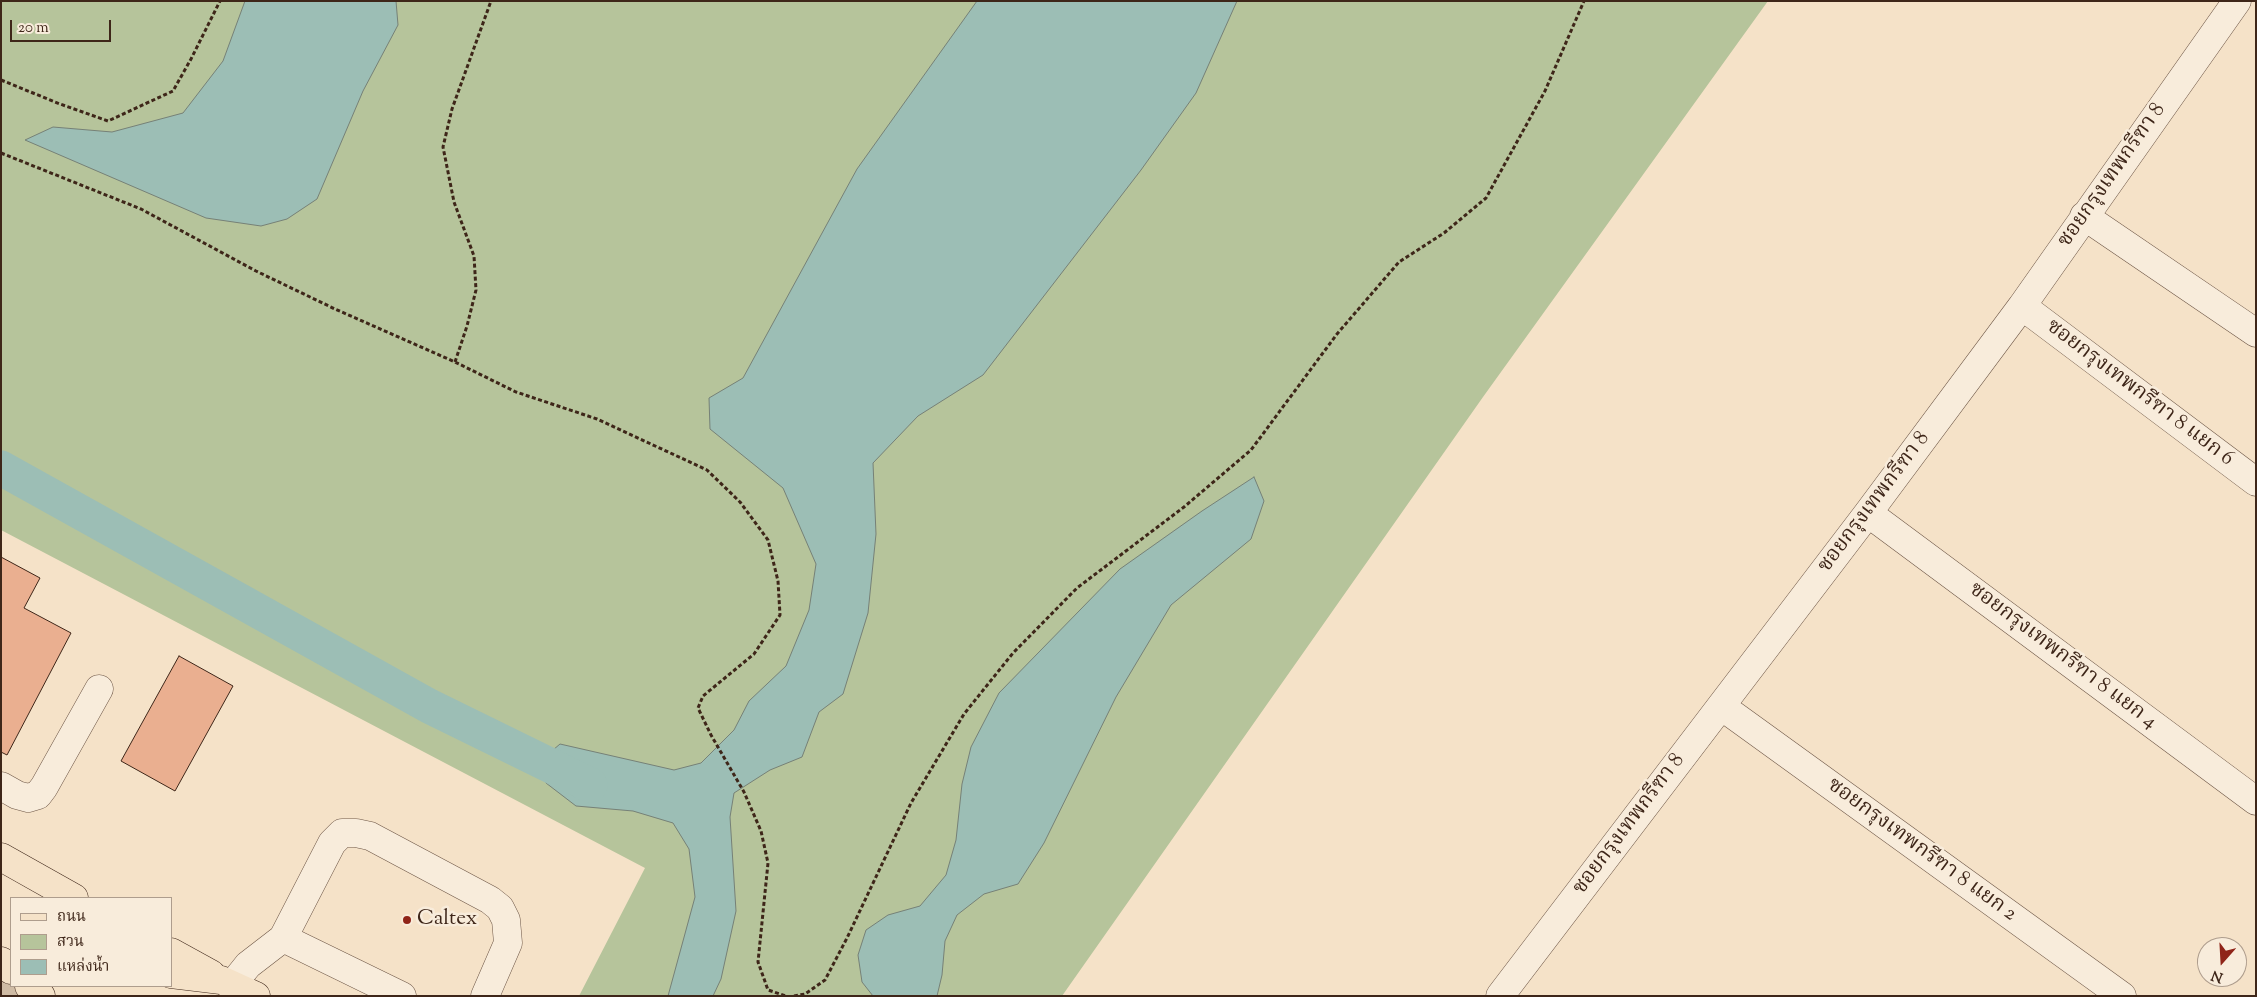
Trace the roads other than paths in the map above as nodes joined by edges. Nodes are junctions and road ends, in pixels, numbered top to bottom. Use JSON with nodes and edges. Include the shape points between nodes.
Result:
{"nodes":[{"id":1,"x":2237,"y":1,"type":"edge"},
{"id":2,"x":2084,"y":216,"type":"junction"},
{"id":3,"x":2022,"y":306,"type":"junction"},
{"id":4,"x":2256,"y":333,"type":"edge"},
{"id":5,"x":2256,"y":482,"type":"edge"},
{"id":6,"x":1868,"y":513,"type":"junction"},
{"id":7,"x":99,"y":689,"type":"dead end"},
{"id":8,"x":1721,"y":706,"type":"junction"},
{"id":9,"x":1,"y":786,"type":"edge"},
{"id":10,"x":2256,"y":801,"type":"edge"},
{"id":11,"x":1,"y":858,"type":"edge"},
{"id":12,"x":72,"y":897,"type":"edge"},
{"id":13,"x":283,"y":938,"type":"junction"},
{"id":14,"x":172,"y":953,"type":"edge"},
{"id":15,"x":1,"y":960,"type":"edge"},
{"id":16,"x":10,"y":969,"type":"edge"},
{"id":17,"x":172,"y":974,"type":"edge"},
{"id":18,"x":226,"y":982,"type":"junction"},
{"id":19,"x":30,"y":987,"type":"edge"},
{"id":20,"x":41,"y":996,"type":"edge"},
{"id":21,"x":256,"y":996,"type":"edge"},
{"id":22,"x":402,"y":996,"type":"edge"},
{"id":23,"x":485,"y":996,"type":"edge"},
{"id":24,"x":1500,"y":996,"type":"edge"},
{"id":25,"x":2122,"y":996,"type":"edge"}],
"edges":[{"from":1,"to":2,"type":"street","name":"ซอยกรุงเทพกรีฑา 8"},
{"from":2,"to":3,"type":"street","name":"ซอยกรุงเทพกรีฑา 8"},
{"from":2,"to":4,"type":"street"},
{"from":3,"to":5,"type":"street","name":"ซอยกรุงเทพกรีฑา 8 แยก 6"},
{"from":3,"to":6,"type":"street","name":"ซอยกรุงเทพกรีฑา 8"},
{"from":6,"to":8,"type":"street","name":"ซอยกรุงเทพกรีฑา 8"},
{"from":6,"to":10,"type":"street","name":"ซอยกรุงเทพกรีฑา 8 แยก 4"},
{"from":7,"to":9,"type":"street","via":[[38,795],[28,798]]},
{"from":8,"to":24,"type":"street","name":"ซอยกรุงเทพกรีฑา 8"},
{"from":8,"to":25,"type":"street","name":"ซอยกรุงเทพกรีฑา 8 แยก 2"},
{"from":11,"to":12,"type":"main road"},
{"from":13,"to":18,"type":"street"},
{"from":13,"to":22,"type":"street"},
{"from":13,"to":23,"type":"street","via":[[332,843],[342,833],[370,836],[500,908],[506,920],[508,943]]},
{"from":14,"to":18,"type":"main road"},
{"from":15,"to":16,"type":"main road"},
{"from":17,"to":18,"type":"main road"},
{"from":18,"to":21,"type":"main road"},
{"from":19,"to":20,"type":"main road"}]}
